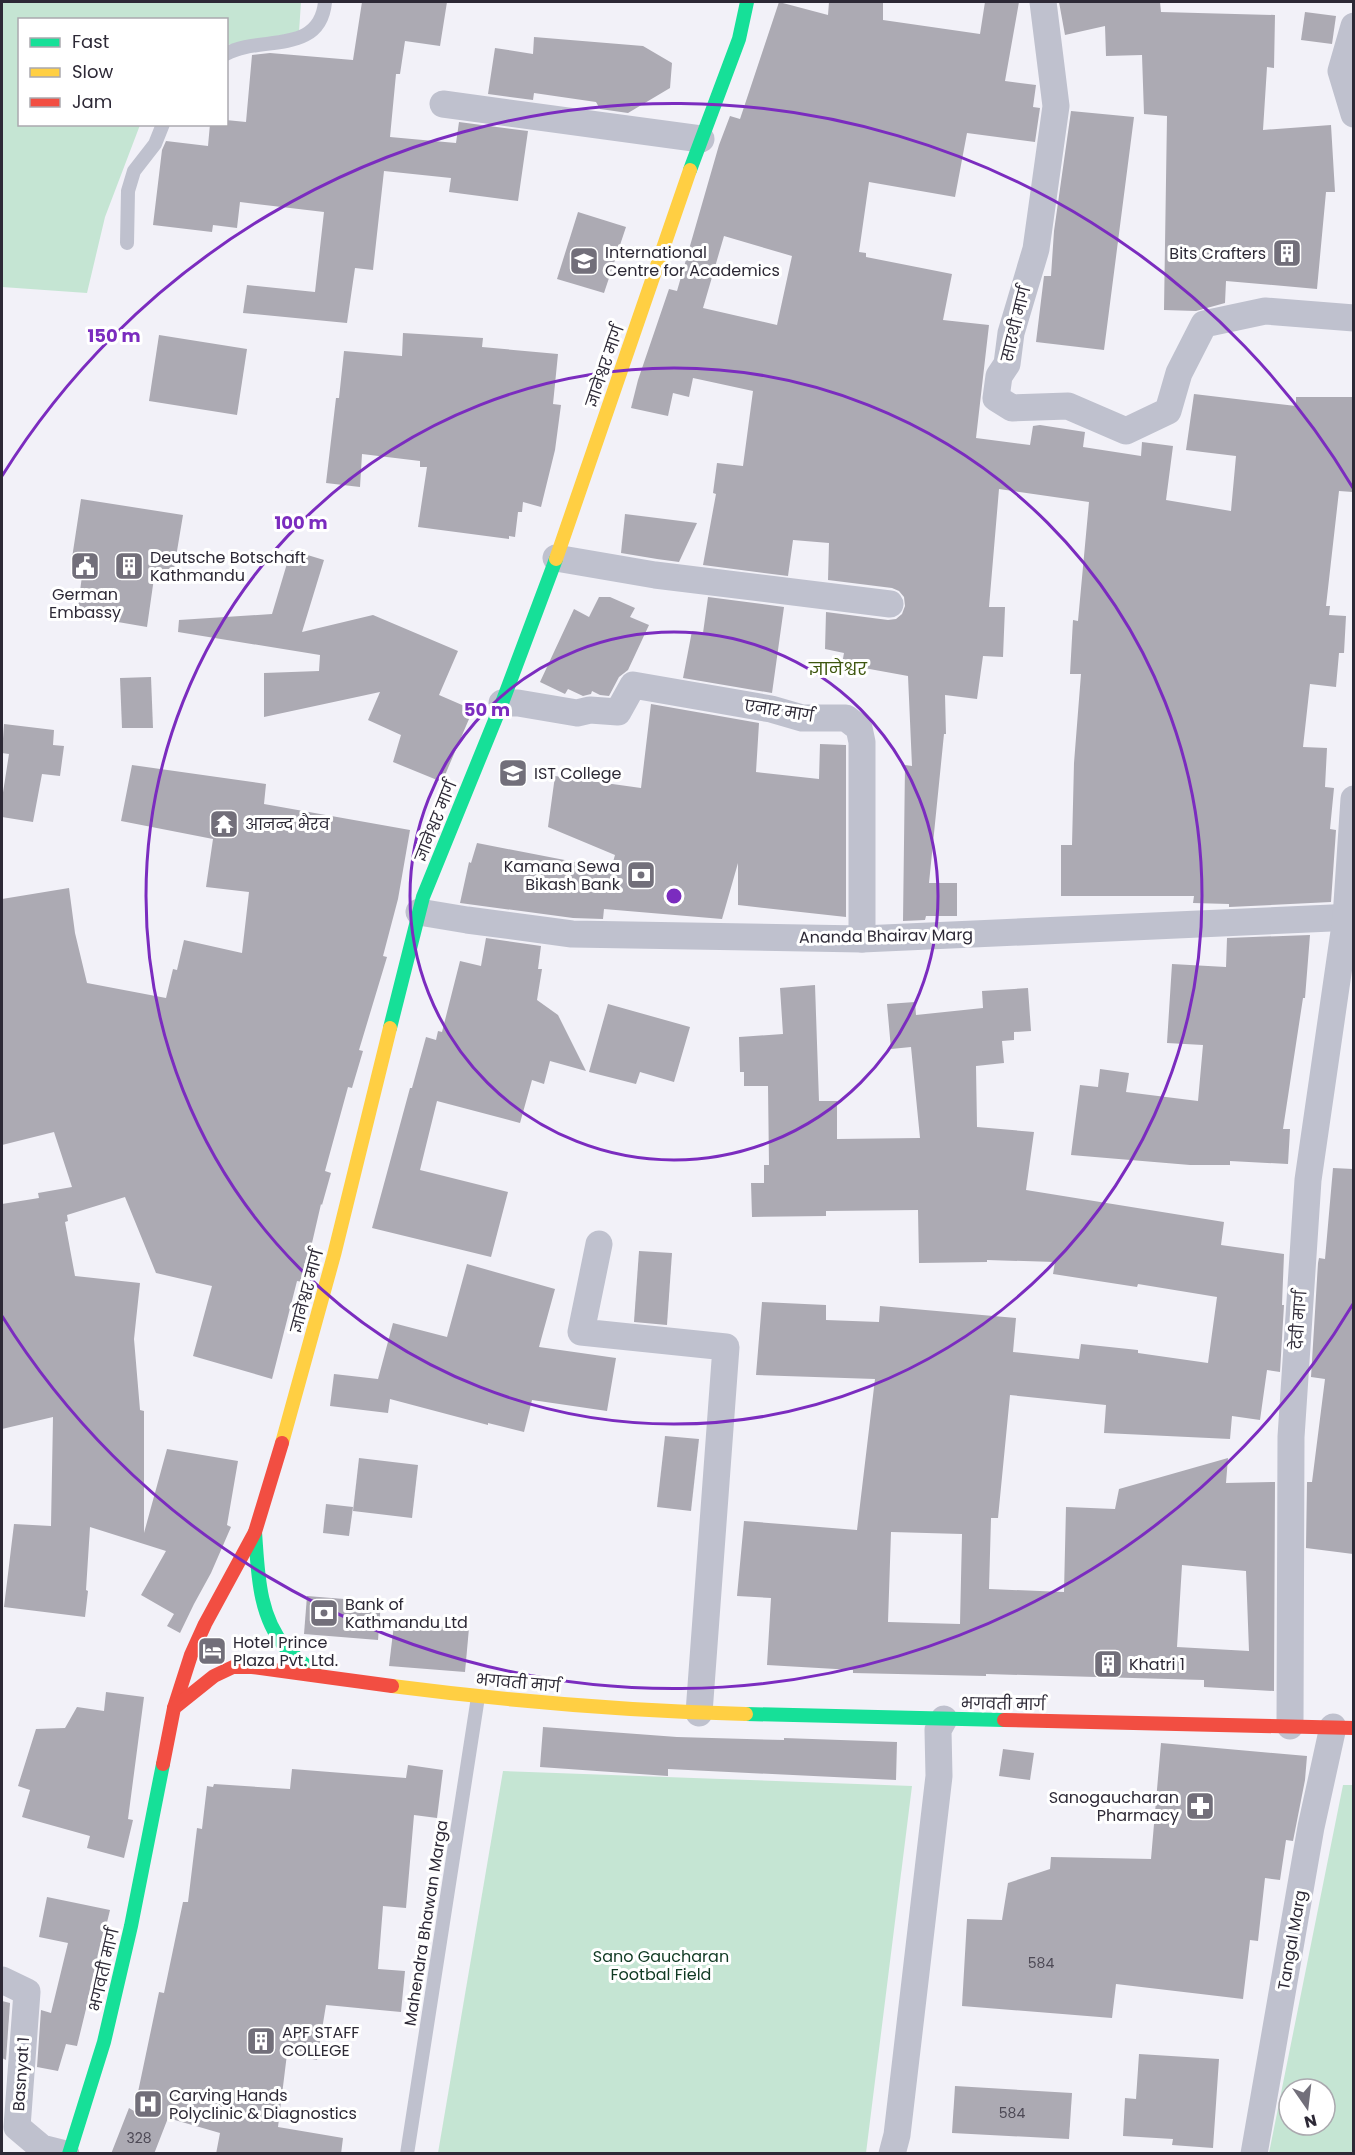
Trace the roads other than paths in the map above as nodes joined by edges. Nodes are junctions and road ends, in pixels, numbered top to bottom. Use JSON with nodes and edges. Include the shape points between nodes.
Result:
{"nodes":[{"id":1,"x":325,"y":2,"type":"edge"},
{"id":2,"x":747,"y":2,"type":"edge"},
{"id":3,"x":1043,"y":2,"type":"edge"},
{"id":4,"x":1353,"y":26,"type":"edge"},
{"id":5,"x":228,"y":54,"type":"edge"},
{"id":6,"x":443,"y":104,"type":"dead end"},
{"id":7,"x":1353,"y":114,"type":"edge"},
{"id":8,"x":162,"y":126,"type":"edge"},
{"id":9,"x":701,"y":139,"type":"junction"},
{"id":10,"x":127,"y":243,"type":"dead end"},
{"id":11,"x":1353,"y":318,"type":"edge"},
{"id":12,"x":556,"y":558,"type":"junction"},
{"id":13,"x":890,"y":604,"type":"dead end"},
{"id":14,"x":502,"y":703,"type":"junction"},
{"id":15,"x":1353,"y":799,"type":"edge"},
{"id":16,"x":419,"y":912,"type":"junction"},
{"id":17,"x":1350,"y":918,"type":"edge"},
{"id":18,"x":862,"y":939,"type":"junction"},
{"id":19,"x":599,"y":1244,"type":"dead end"},
{"id":20,"x":255,"y":1532,"type":"junction"},
{"id":21,"x":316,"y":1674,"type":"junction"},
{"id":22,"x":478,"y":1696,"type":"junction"},
{"id":23,"x":174,"y":1708,"type":"junction"},
{"id":24,"x":699,"y":1713,"type":"junction"},
{"id":25,"x":944,"y":1719,"type":"junction"},
{"id":26,"x":1290,"y":1726,"type":"junction"},
{"id":27,"x":1343,"y":1728,"type":"edge"},
{"id":28,"x":2,"y":1980,"type":"edge"},
{"id":29,"x":67,"y":2154,"type":"edge"},
{"id":30,"x":408,"y":2154,"type":"edge"},
{"id":31,"x":892,"y":2154,"type":"edge"},
{"id":32,"x":1254,"y":2154,"type":"edge"}],
"edges":[{"from":1,"to":5,"type":"lane","via":[[318,26],[301,38]]},
{"from":2,"to":9,"type":"main road","name":"ज्ञानेश्वर मार्ग","via":[[740,39]]},
{"from":3,"to":11,"type":"street","name":"सारथी मार्ग","via":[[1056,106],[1036,249],[996,398],[1012,408],[1068,406],[1126,431],[1168,411],[1179,373],[1204,324],[1265,311]]},
{"from":4,"to":7,"type":"street","via":[[1341,71]]},
{"from":6,"to":9,"type":"street"},
{"from":8,"to":10,"type":"lane","via":[[134,171],[128,191]]},
{"from":9,"to":12,"type":"main road","name":"ज्ञानेश्वर मार्ग"},
{"from":12,"to":13,"type":"street","via":[[655,575]]},
{"from":12,"to":14,"type":"main road","name":"ज्ञानेश्वर मार्ग"},
{"from":14,"to":16,"type":"main road","name":"ज्ञानेश्वर मार्ग"},
{"from":14,"to":18,"type":"street","name":"एनार मार्ग","via":[[577,713],[618,712],[633,685],[802,718],[846,718],[859,728],[862,742]]},
{"from":15,"to":17,"type":"street","name":"देवी मार्ग"},
{"from":16,"to":18,"type":"street","name":"Ananda Bhairav Marg","via":[[572,934]]},
{"from":16,"to":20,"type":"main road","name":"ज्ञानेश्वर मार्ग","via":[[334,1255]]},
{"from":17,"to":18,"type":"street","name":"Ananda Bhairav Marg"},
{"from":17,"to":26,"type":"street","name":"देवी मार्ग","via":[[1308,1180],[1291,1437]]},
{"from":19,"to":24,"type":"street","via":[[581,1332],[726,1347]]},
{"from":20,"to":21,"type":"main road","name":"ज्ञानेश्वर मार्ग","via":[[266,1614],[283,1646]]},
{"from":20,"to":23,"type":"main road","name":"ज्ञानेश्वर मार्ग","via":[[205,1624]]},
{"from":21,"to":22,"type":"main road","name":"भगवती मार्ग"},
{"from":21,"to":23,"type":"main road","name":"भगवती मार्ग","via":[[233,1667],[214,1676]]},
{"from":22,"to":24,"type":"main road","name":"भगवती मार्ग"},
{"from":22,"to":30,"type":"lane","name":"Mahendra Bhawan Marga"},
{"from":23,"to":29,"type":"main road","name":"भगवती मार्ग","via":[[132,1926],[104,2042]]},
{"from":24,"to":25,"type":"main road","name":"भगवती मार्ग"},
{"from":25,"to":26,"type":"main road","name":"भगवती मार्ग"},
{"from":25,"to":31,"type":"street","via":[[938,1730],[939,1776]]},
{"from":26,"to":27,"type":"main road","name":"भगवती मार्ग"},
{"from":27,"to":32,"type":"street","name":"Tangal Marg","via":[[1311,1827]]},
{"from":28,"to":29,"type":"street","name":"Basnyat 1","via":[[27,1992],[17,2127],[42,2148]]}]}
